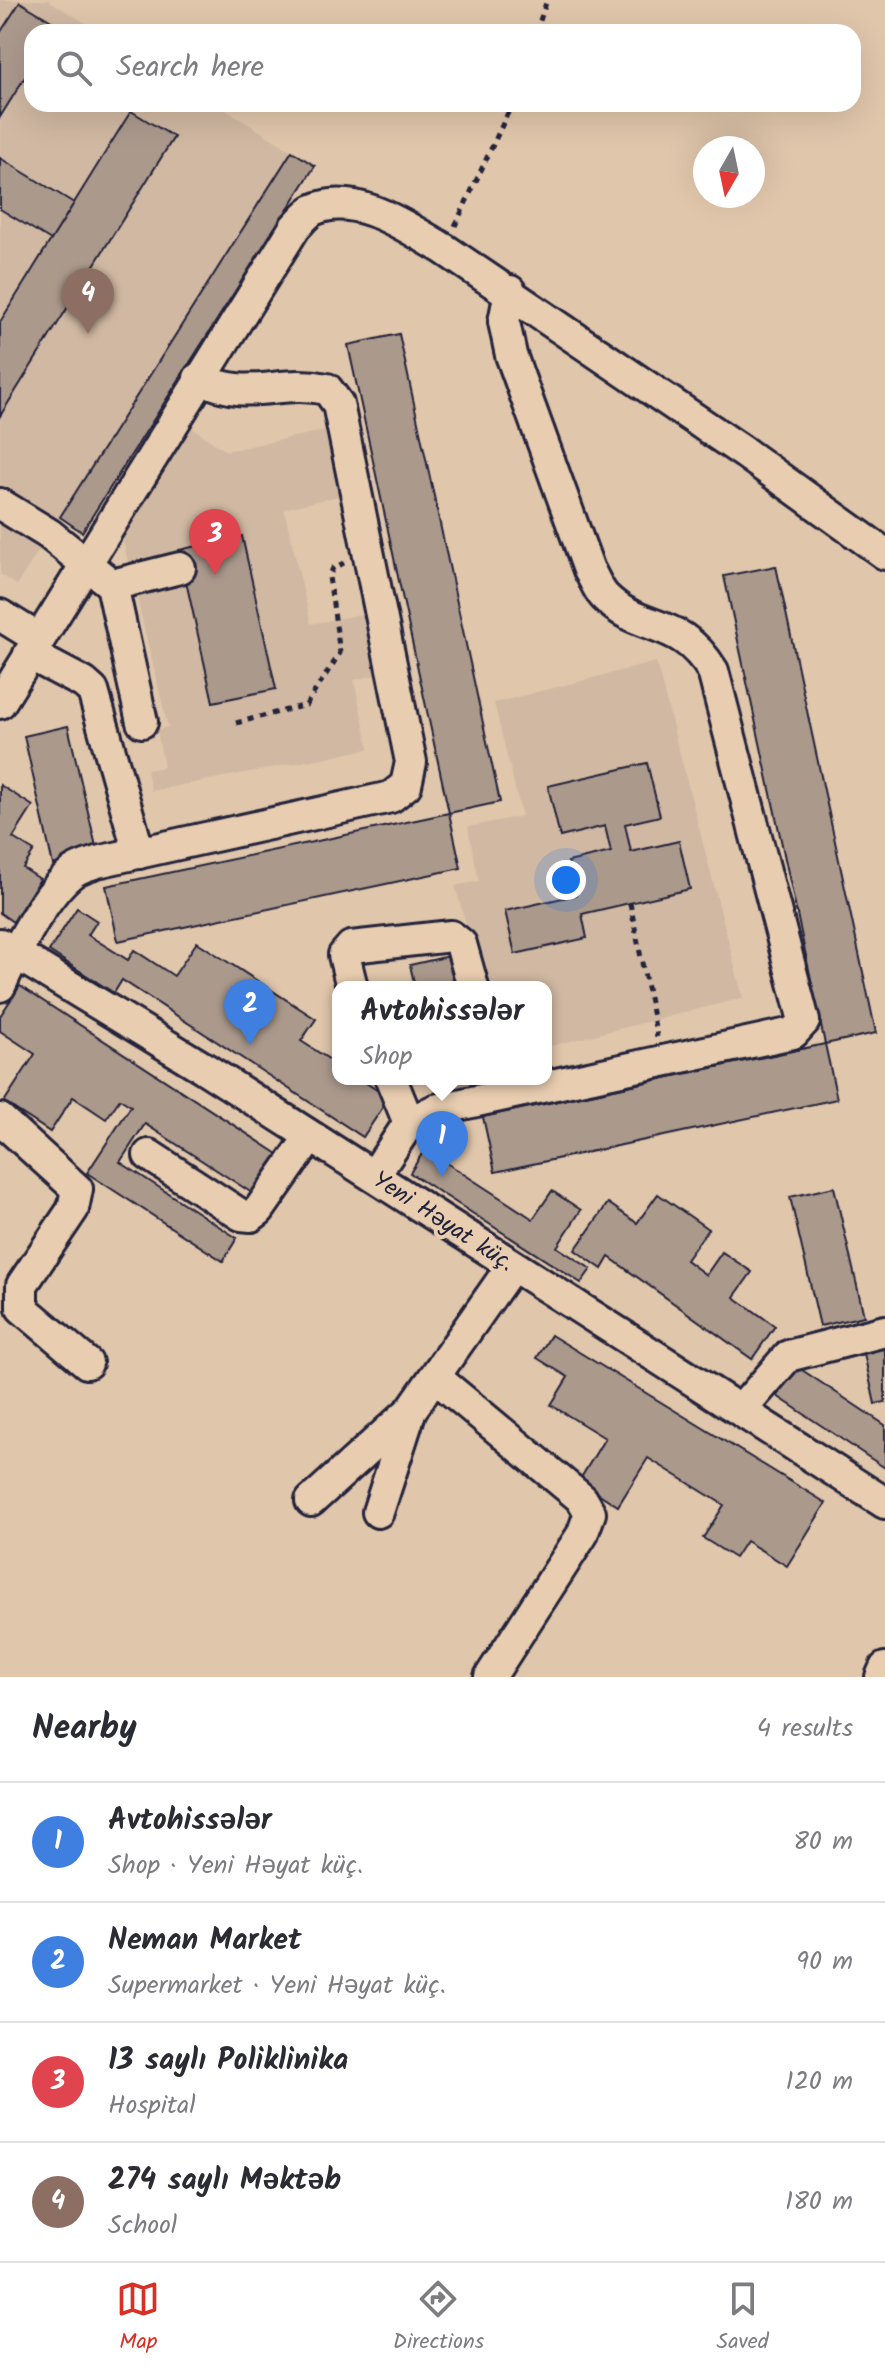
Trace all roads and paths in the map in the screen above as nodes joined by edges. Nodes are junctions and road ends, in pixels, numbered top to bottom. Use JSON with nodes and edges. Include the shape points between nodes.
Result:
{"nodes":[{"id":1,"x":547,"y":0,"type":"edge"},
{"id":2,"x":539,"y":24,"type":"edge"},
{"id":3,"x":508,"y":112,"type":"edge"},
{"id":4,"x":444,"y":249,"type":"junction"},
{"id":5,"x":510,"y":291,"type":"junction"},
{"id":6,"x":199,"y":378,"type":"junction"},
{"id":7,"x":0,"y":504,"type":"edge"},
{"id":8,"x":885,"y":554,"type":"edge"},
{"id":9,"x":369,"y":558,"type":"junction"},
{"id":10,"x":85,"y":562,"type":"junction"},
{"id":11,"x":180,"y":568,"type":"dead end"},
{"id":12,"x":112,"y":585,"type":"junction"},
{"id":13,"x":0,"y":615,"type":"edge"},
{"id":14,"x":34,"y":647,"type":"junction"},
{"id":15,"x":0,"y":703,"type":"edge"},
{"id":16,"x":142,"y":722,"type":"dead end"},
{"id":17,"x":236,"y":723,"type":"dead end"},
{"id":18,"x":139,"y":853,"type":"junction"},
{"id":19,"x":630,"y":903,"type":"dead end"},
{"id":20,"x":8,"y":949,"type":"edge"},
{"id":21,"x":350,"y":981,"type":"edge"},
{"id":22,"x":471,"y":981,"type":"edge"},
{"id":23,"x":0,"y":986,"type":"edge"},
{"id":24,"x":662,"y":1061,"type":"junction"},
{"id":25,"x":552,"y":1079,"type":"edge"},
{"id":26,"x":393,"y":1085,"type":"edge"},
{"id":27,"x":501,"y":1087,"type":"edge"},
{"id":28,"x":0,"y":1119,"type":"edge"},
{"id":29,"x":409,"y":1123,"type":"junction"},
{"id":30,"x":310,"y":1137,"type":"junction"},
{"id":31,"x":149,"y":1155,"type":"dead end"},
{"id":32,"x":374,"y":1176,"type":"junction"},
{"id":33,"x":512,"y":1266,"type":"junction"},
{"id":34,"x":885,"y":1331,"type":"edge"},
{"id":35,"x":87,"y":1363,"type":"dead end"},
{"id":36,"x":435,"y":1377,"type":"junction"},
{"id":37,"x":411,"y":1410,"type":"junction"},
{"id":38,"x":741,"y":1410,"type":"junction"},
{"id":39,"x":311,"y":1501,"type":"dead end"},
{"id":40,"x":885,"y":1503,"type":"edge"},
{"id":41,"x":378,"y":1512,"type":"dead end"},
{"id":42,"x":885,"y":1668,"type":"edge"},
{"id":43,"x":490,"y":1677,"type":"edge"},
{"id":44,"x":881,"y":1677,"type":"edge"}],
"edges":[{"from":1,"to":2,"type":"path"},
{"from":3,"to":4,"type":"path"},
{"from":4,"to":5,"type":"street"},
{"from":4,"to":6,"type":"street","via":[[394,220],[355,206],[313,210],[295,227]]},
{"from":5,"to":8,"type":"street"},
{"from":5,"to":24,"type":"street","via":[[504,322],[511,355],[589,570],[604,596],[626,613],[676,632],[700,650],[713,671],[800,997],[804,1021],[793,1033]]},
{"from":6,"to":9,"type":"street","via":[[225,390],[310,385],[327,389],[338,404]]},
{"from":6,"to":10,"type":"street"},
{"from":7,"to":10,"type":"street"},
{"from":9,"to":17,"type":"path","via":[[338,564],[329,577],[341,646],[306,705]]},
{"from":9,"to":18,"type":"street","via":[[411,762],[406,785],[391,797]]},
{"from":10,"to":12,"type":"street"},
{"from":10,"to":14,"type":"street"},
{"from":11,"to":12,"type":"street"},
{"from":12,"to":16,"type":"street"},
{"from":13,"to":14,"type":"street"},
{"from":14,"to":15,"type":"street"},
{"from":14,"to":18,"type":"street","via":[[93,691]]},
{"from":18,"to":20,"type":"street","via":[[74,871]]},
{"from":19,"to":24,"type":"path"},
{"from":20,"to":23,"type":"street"},
{"from":20,"to":30,"type":"street","name":"Yeni Həyat küç."},
{"from":21,"to":22,"type":"street","via":[[344,955],[351,947],[451,936],[461,944]]},
{"from":24,"to":25,"type":"street"},
{"from":26,"to":29,"type":"street"},
{"from":27,"to":29,"type":"street"},
{"from":28,"to":35,"type":"street","via":[[77,1189],[73,1209],[22,1285],[22,1308]]},
{"from":29,"to":32,"type":"street"},
{"from":30,"to":31,"type":"street","via":[[251,1216],[241,1215]]},
{"from":30,"to":32,"type":"street","name":"Yeni Həyat küç."},
{"from":32,"to":33,"type":"street","name":"Yeni Həyat küç."},
{"from":33,"to":36,"type":"street"},
{"from":33,"to":38,"type":"street","name":"Yeni Həyat küç."},
{"from":34,"to":38,"type":"street","via":[[788,1356]]},
{"from":36,"to":37,"type":"street"},
{"from":36,"to":43,"type":"street","via":[[582,1499],[590,1513],[582,1535]]},
{"from":37,"to":39,"type":"street"},
{"from":37,"to":41,"type":"street"},
{"from":38,"to":40,"type":"street","name":"Yeni Həyat küç."},
{"from":42,"to":44,"type":"street"}]}
